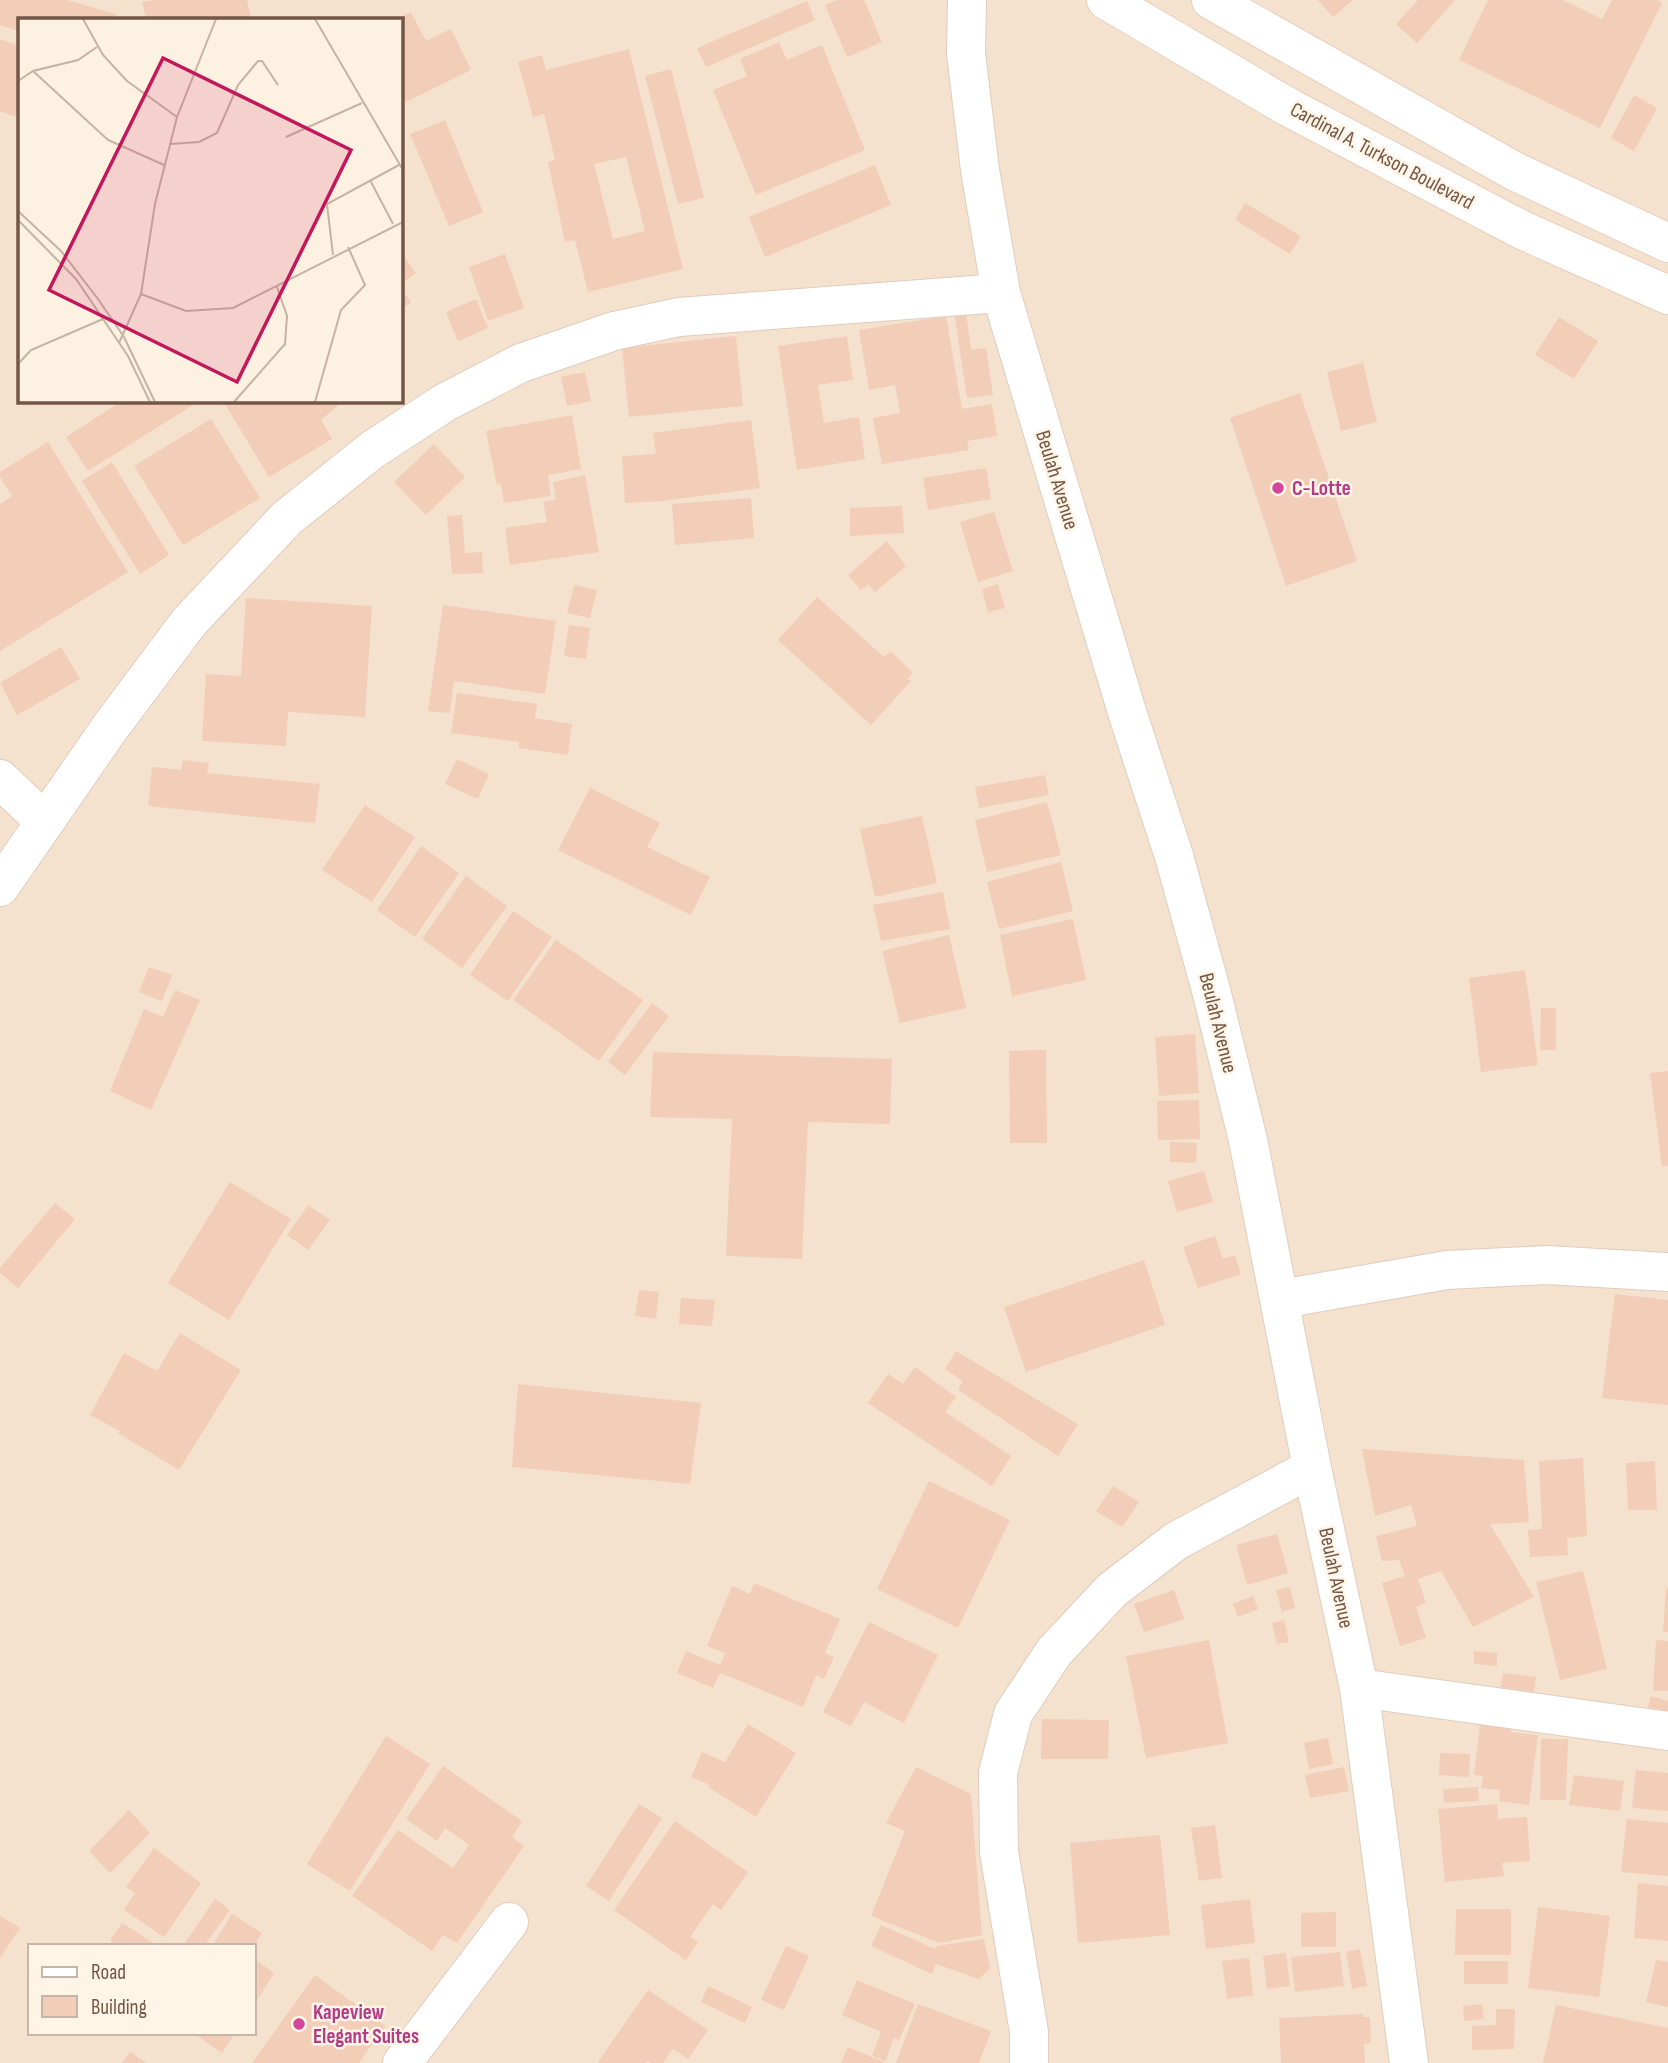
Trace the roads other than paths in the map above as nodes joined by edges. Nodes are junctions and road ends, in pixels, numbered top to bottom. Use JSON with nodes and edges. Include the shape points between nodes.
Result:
{"nodes":[{"id":1,"x":967,"y":0,"type":"edge"},
{"id":2,"x":1105,"y":0,"type":"edge"},
{"id":3,"x":1211,"y":0,"type":"edge"},
{"id":4,"x":1668,"y":243,"type":"edge"},
{"id":5,"x":1001,"y":293,"type":"junction"},
{"id":6,"x":1668,"y":295,"type":"edge"},
{"id":7,"x":0,"y":779,"type":"edge"},
{"id":8,"x":44,"y":821,"type":"junction"},
{"id":9,"x":0,"y":887,"type":"edge"},
{"id":10,"x":1668,"y":1272,"type":"edge"},
{"id":11,"x":1280,"y":1299,"type":"junction"},
{"id":12,"x":1312,"y":1468,"type":"junction"},
{"id":13,"x":1359,"y":1688,"type":"junction"},
{"id":14,"x":1668,"y":1731,"type":"edge"},
{"id":15,"x":509,"y":1922,"type":"dead end"},
{"id":16,"x":402,"y":2063,"type":"edge"},
{"id":17,"x":1030,"y":2063,"type":"edge"},
{"id":18,"x":1409,"y":2063,"type":"edge"}],
"edges":[{"from":1,"to":5,"type":"street","name":"Beulah Avenue","via":[[966,53]]},
{"from":2,"to":6,"type":"street","name":"Cardinal A. Turkson Boulevard","via":[[1288,107],[1510,223]]},
{"from":3,"to":4,"type":"street","via":[[1514,171]]},
{"from":5,"to":8,"type":"street","via":[[680,317],[614,331],[521,363],[444,403],[372,450],[287,518],[189,622]]},
{"from":5,"to":11,"type":"street","name":"Beulah Avenue","via":[[1174,856],[1248,1140]]},
{"from":7,"to":8,"type":"street"},
{"from":8,"to":9,"type":"street"},
{"from":10,"to":11,"type":"street","via":[[1547,1265],[1447,1270]]},
{"from":11,"to":12,"type":"street","name":"Beulah Avenue"},
{"from":12,"to":13,"type":"street","name":"Beulah Avenue"},
{"from":12,"to":17,"type":"street","via":[[1177,1541],[1112,1590],[1054,1652],[1013,1714],[998,1773],[999,1852],[1029,2032]]},
{"from":13,"to":14,"type":"street"},
{"from":13,"to":18,"type":"street","name":"Beulah Avenue"},
{"from":15,"to":16,"type":"street"}]}
